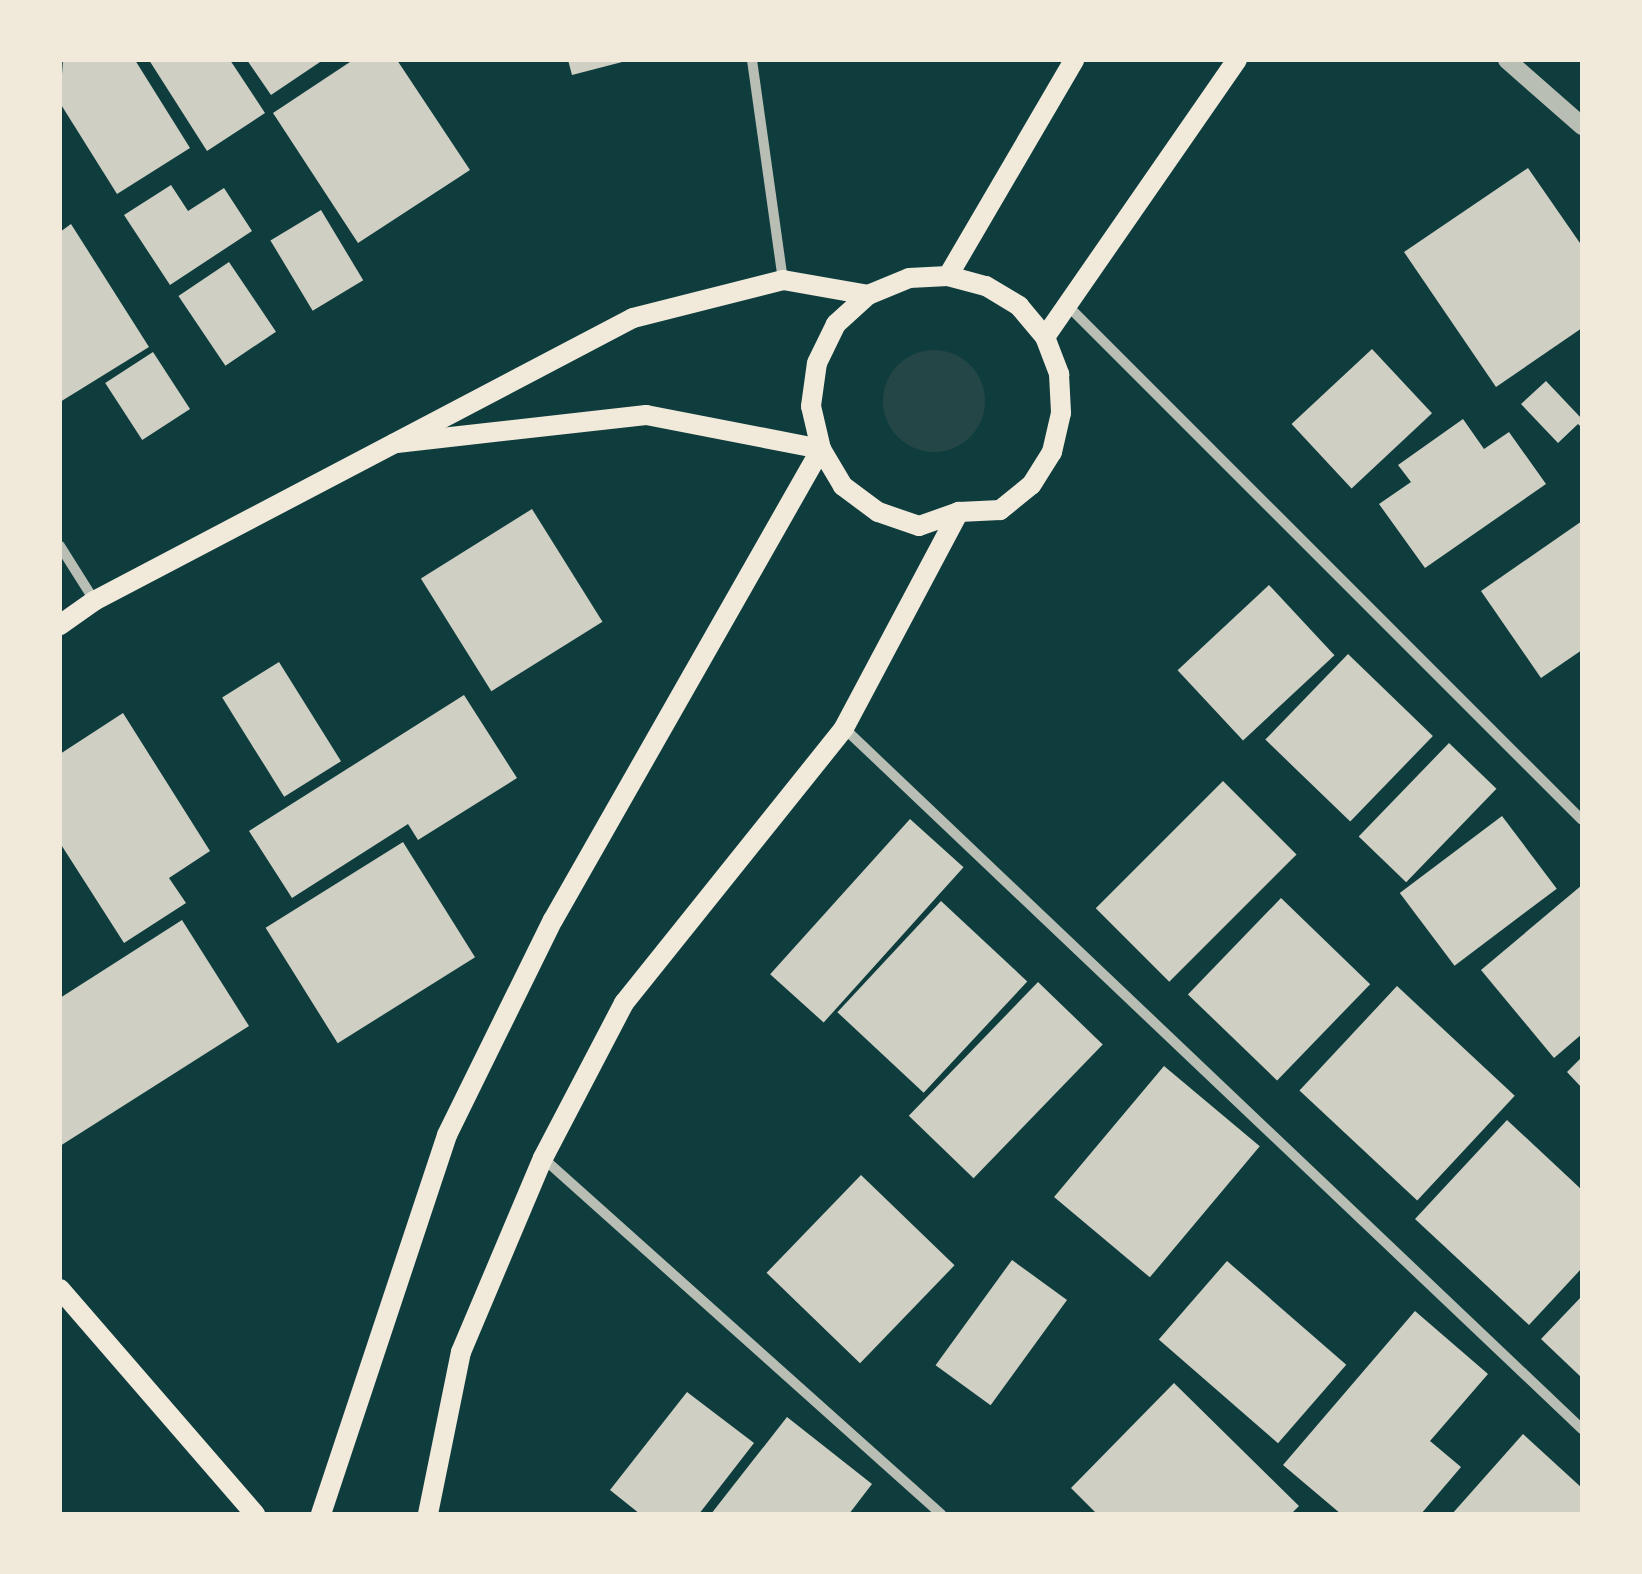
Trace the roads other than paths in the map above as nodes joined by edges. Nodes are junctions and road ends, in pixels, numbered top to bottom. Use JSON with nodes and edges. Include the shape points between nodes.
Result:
{"nodes":[{"id":1,"x":752,"y":60,"type":"edge"},
{"id":2,"x":1074,"y":60,"type":"edge"},
{"id":3,"x":1238,"y":60,"type":"edge"},
{"id":4,"x":1507,"y":60,"type":"edge"},
{"id":5,"x":1582,"y":126,"type":"edge"},
{"id":6,"x":948,"y":276,"type":"junction"},
{"id":7,"x":782,"y":280,"type":"junction"},
{"id":8,"x":868,"y":295,"type":"junction"},
{"id":9,"x":1067,"y":306,"type":"junction"},
{"id":10,"x":1045,"y":337,"type":"junction"},
{"id":11,"x":395,"y":443,"type":"junction"},
{"id":12,"x":820,"y":449,"type":"junction"},
{"id":13,"x":959,"y":512,"type":"junction"},
{"id":14,"x":60,"y":546,"type":"edge"},
{"id":15,"x":94,"y":601,"type":"junction"},
{"id":16,"x":60,"y":626,"type":"edge"},
{"id":17,"x":844,"y":728,"type":"junction"},
{"id":18,"x":1582,"y":820,"type":"edge"},
{"id":19,"x":542,"y":1158,"type":"junction"},
{"id":20,"x":60,"y":1289,"type":"edge"},
{"id":21,"x":1582,"y":1428,"type":"edge"},
{"id":22,"x":255,"y":1514,"type":"edge"},
{"id":23,"x":321,"y":1514,"type":"edge"},
{"id":24,"x":428,"y":1514,"type":"edge"},
{"id":25,"x":941,"y":1514,"type":"edge"}],
"edges":[{"from":1,"to":7,"type":"street"},
{"from":2,"to":6,"type":"main road"},
{"from":3,"to":9,"type":"main road"},
{"from":4,"to":5,"type":"street"},
{"from":6,"to":8,"type":"main road","via":[[908,278]]},
{"from":6,"to":10,"type":"main road","via":[[1003,296]]},
{"from":7,"to":8,"type":"main road"},
{"from":7,"to":11,"type":"main road","via":[[633,318]]},
{"from":8,"to":12,"type":"main road","via":[[836,324],[816,363],[811,406]]},
{"from":9,"to":10,"type":"main road"},
{"from":9,"to":18,"type":"street"},
{"from":10,"to":13,"type":"main road","via":[[1058,374],[1061,413],[1052,452],[1031,485],[1000,510]]},
{"from":11,"to":12,"type":"main road","via":[[646,415]]},
{"from":11,"to":15,"type":"main road"},
{"from":12,"to":13,"type":"main road","via":[[843,486],[878,512],[919,526]]},
{"from":12,"to":23,"type":"main road","via":[[553,920],[448,1135]]},
{"from":13,"to":17,"type":"main road"},
{"from":14,"to":15,"type":"street"},
{"from":15,"to":16,"type":"main road"},
{"from":17,"to":19,"type":"main road","via":[[624,1003]]},
{"from":17,"to":21,"type":"street"},
{"from":19,"to":24,"type":"main road","via":[[461,1352]]},
{"from":19,"to":25,"type":"street"},
{"from":20,"to":22,"type":"main road"}]}
